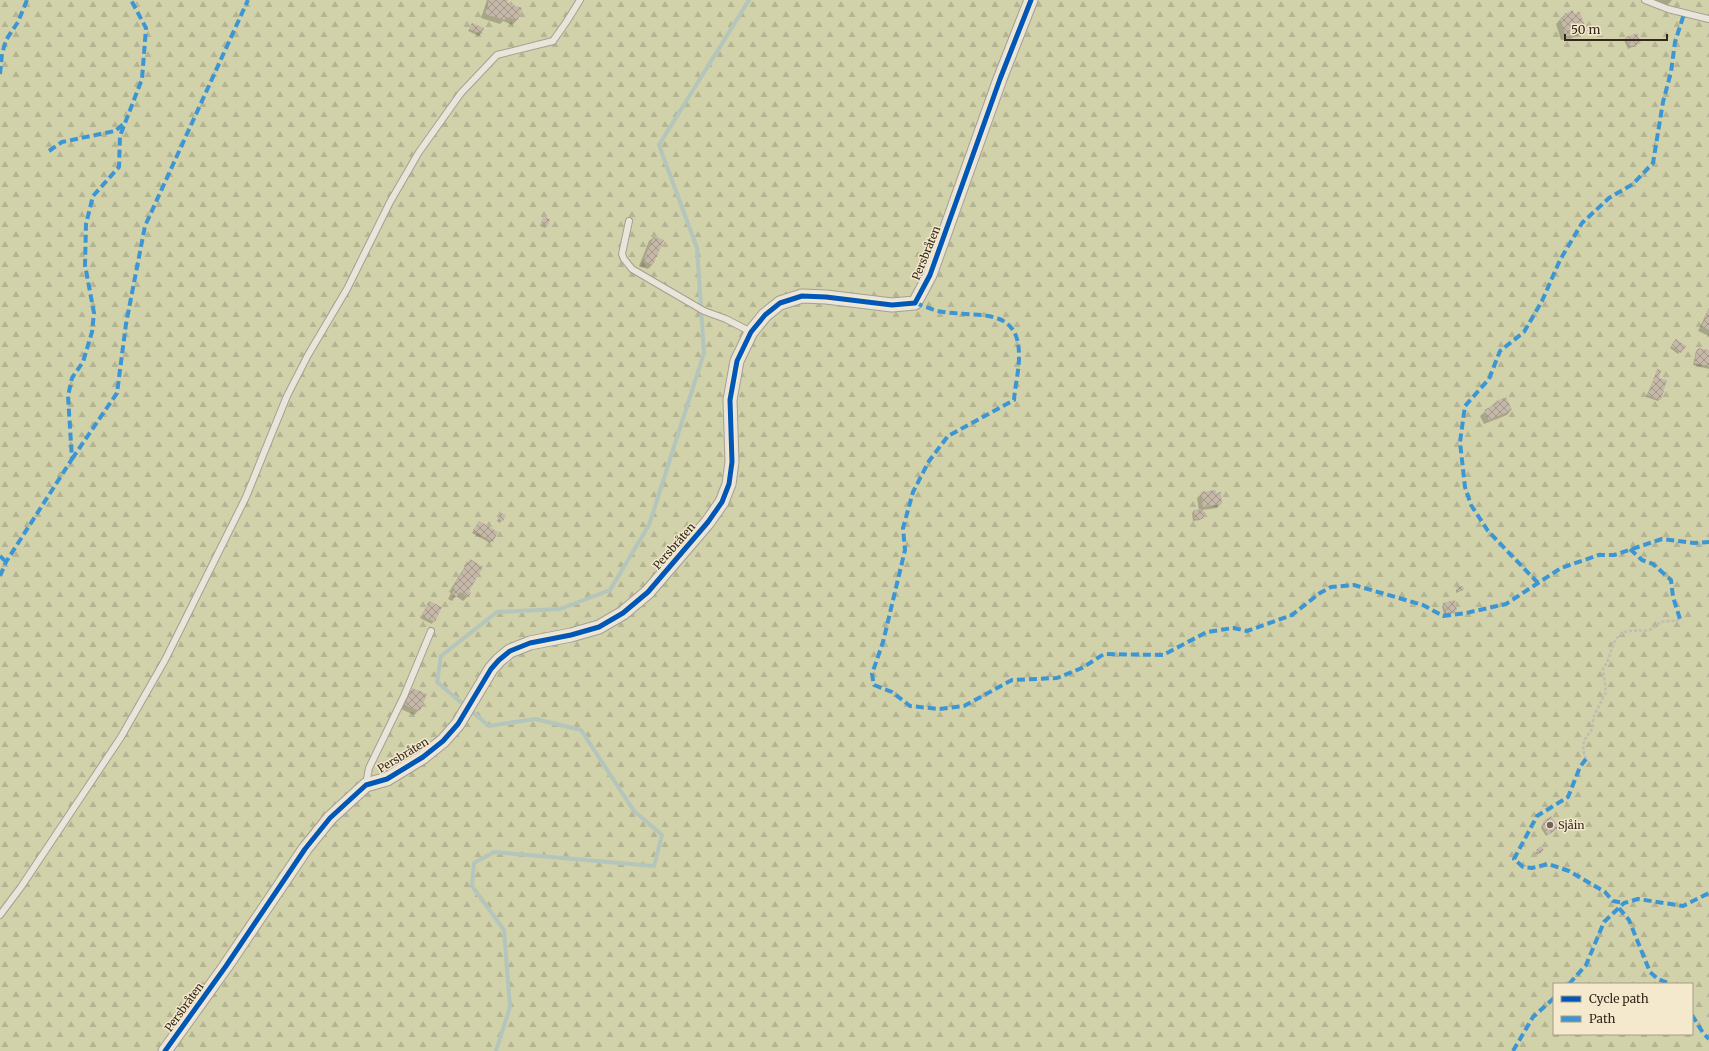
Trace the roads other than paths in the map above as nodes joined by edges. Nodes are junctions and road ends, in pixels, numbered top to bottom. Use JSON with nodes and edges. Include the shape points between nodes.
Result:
{"nodes":[{"id":1,"x":580,"y":0,"type":"edge"},
{"id":2,"x":1031,"y":0,"type":"edge"},
{"id":3,"x":1645,"y":0,"type":"edge"},
{"id":4,"x":1709,"y":19,"type":"edge"},
{"id":5,"x":629,"y":221,"type":"dead end"},
{"id":6,"x":751,"y":332,"type":"junction"},
{"id":7,"x":431,"y":631,"type":"dead end"},
{"id":8,"x":366,"y":785,"type":"junction"},
{"id":9,"x":0,"y":915,"type":"edge"},
{"id":10,"x":165,"y":1051,"type":"edge"}],
"edges":[{"from":1,"to":9,"type":"lane","via":[[552,41],[497,55],[461,93],[419,152],[287,396],[246,497],[165,660],[121,737],[22,887]]},
{"from":2,"to":6,"type":"street","name":"Persbråten","via":[[930,275],[915,303],[892,305],[802,296],[780,303],[764,315]]},
{"from":3,"to":4,"type":"lane","via":[[1668,9]]},
{"from":5,"to":6,"type":"lane","via":[[622,254],[632,269],[704,311],[726,318]]},
{"from":6,"to":8,"type":"street","name":"Persbråten","via":[[737,361],[730,400],[732,462],[729,484],[722,502],[708,522],[648,592],[623,613],[599,627],[530,643],[510,651],[491,669],[458,724],[444,741],[387,779]]},
{"from":7,"to":8,"type":"lane","via":[[404,696],[369,768]]},
{"from":8,"to":10,"type":"street","name":"Persbråten","via":[[330,818],[305,849]]}]}
